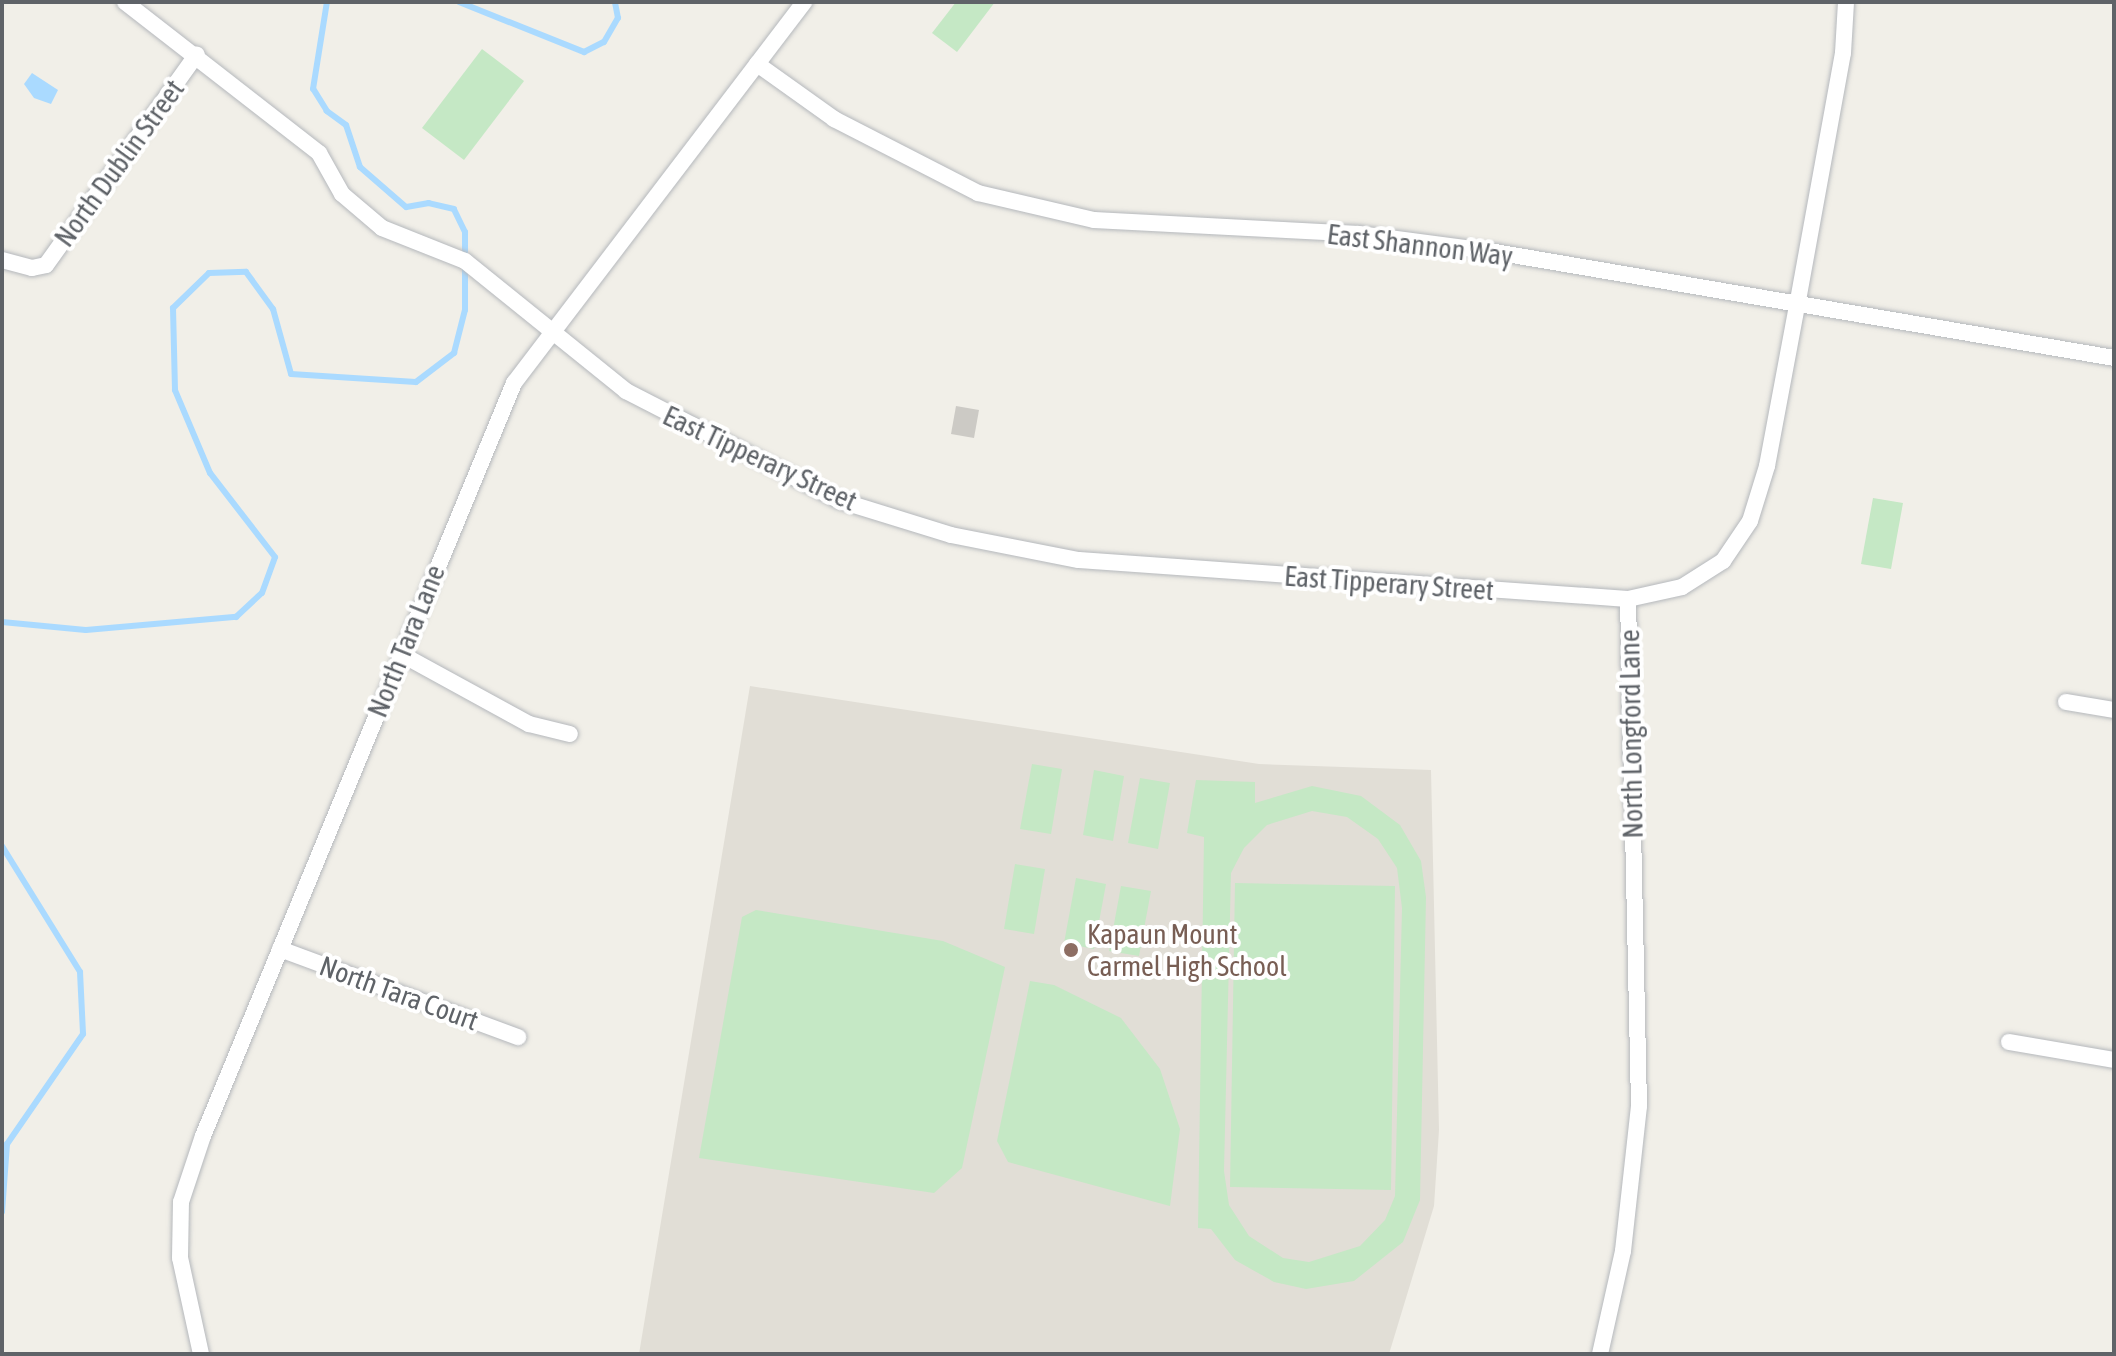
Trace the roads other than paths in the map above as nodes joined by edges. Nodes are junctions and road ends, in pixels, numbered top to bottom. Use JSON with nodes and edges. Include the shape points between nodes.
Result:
{"nodes":[{"id":1,"x":125,"y":2,"type":"edge"},
{"id":2,"x":804,"y":2,"type":"edge"},
{"id":3,"x":1846,"y":2,"type":"edge"},
{"id":4,"x":197,"y":54,"type":"junction"},
{"id":5,"x":757,"y":64,"type":"junction"},
{"id":6,"x":2,"y":260,"type":"edge"},
{"id":7,"x":1797,"y":306,"type":"junction"},
{"id":8,"x":552,"y":332,"type":"junction"},
{"id":9,"x":2114,"y":358,"type":"edge"},
{"id":10,"x":1628,"y":599,"type":"junction"},
{"id":11,"x":401,"y":654,"type":"junction"},
{"id":12,"x":2066,"y":702,"type":"dead end"},
{"id":13,"x":2114,"y":710,"type":"edge"},
{"id":14,"x":570,"y":734,"type":"dead end"},
{"id":15,"x":280,"y":949,"type":"junction"},
{"id":16,"x":518,"y":1037,"type":"dead end"},
{"id":17,"x":2009,"y":1042,"type":"dead end"},
{"id":18,"x":2114,"y":1060,"type":"edge"},
{"id":19,"x":201,"y":1354,"type":"edge"},
{"id":20,"x":1600,"y":1354,"type":"edge"}],
"edges":[{"from":1,"to":4,"type":"street","name":"East Tipperary Street"},
{"from":2,"to":5,"type":"street","name":"North Tara Lane"},
{"from":3,"to":7,"type":"street","name":"North Longford Lane","via":[[1843,53]]},
{"from":4,"to":6,"type":"street","name":"North Dublin Street","via":[[46,265]]},
{"from":4,"to":8,"type":"street","name":"East Tipperary Street","via":[[319,153],[342,194],[382,228],[465,261]]},
{"from":5,"to":7,"type":"street","name":"East Shannon Way","via":[[834,119],[978,193],[1094,220],[1359,234]]},
{"from":5,"to":8,"type":"street","name":"North Tara Lane"},
{"from":7,"to":9,"type":"street","name":"East Shannon Way"},
{"from":7,"to":10,"type":"street","name":"North Longford Lane","via":[[1767,466],[1750,521],[1723,561],[1682,587]]},
{"from":8,"to":10,"type":"street","name":"East Tipperary Street","via":[[626,391],[689,427],[838,500],[951,535],[1079,560]]},
{"from":8,"to":11,"type":"street","name":"North Tara Lane","via":[[514,383]]},
{"from":10,"to":20,"type":"street","name":"North Longford Lane","via":[[1639,1106],[1623,1251]]},
{"from":11,"to":14,"type":"street","via":[[529,724]]},
{"from":11,"to":15,"type":"street","name":"North Tara Lane"},
{"from":12,"to":13,"type":"street"},
{"from":15,"to":16,"type":"street","name":"North Tara Court"},
{"from":15,"to":19,"type":"street","name":"North Tara Lane","via":[[181,1202],[180,1258]]},
{"from":17,"to":18,"type":"street"}]}
